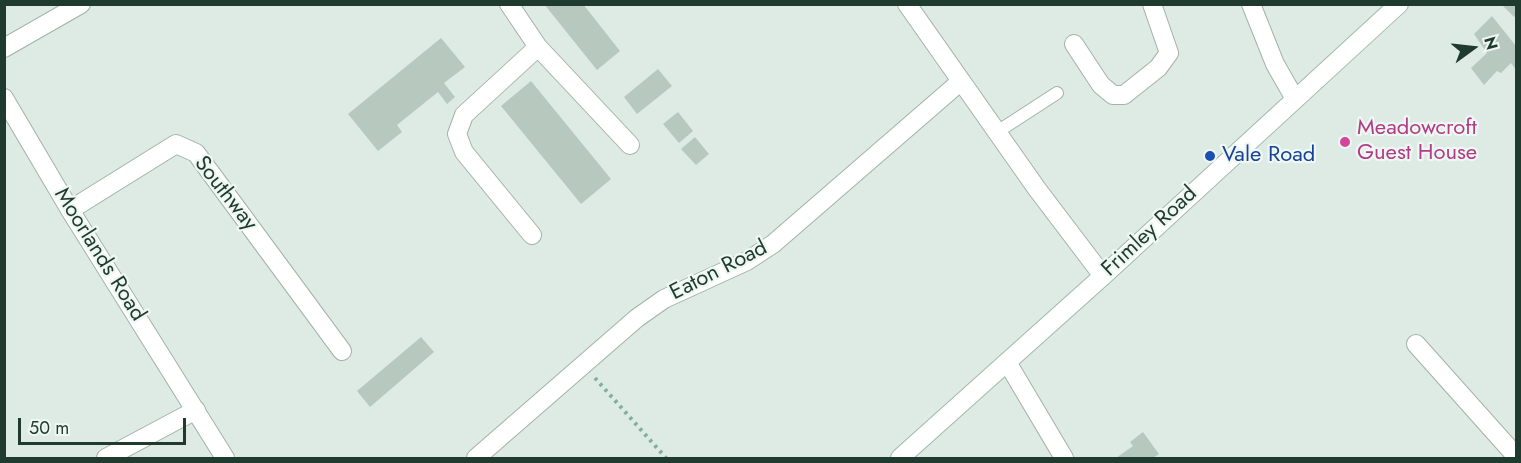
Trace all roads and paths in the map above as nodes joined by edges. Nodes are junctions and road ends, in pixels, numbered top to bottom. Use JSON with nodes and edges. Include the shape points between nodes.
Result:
{"nodes":[{"id":1,"x":81,"y":4,"type":"edge"},
{"id":2,"x":509,"y":4,"type":"edge"},
{"id":3,"x":907,"y":4,"type":"edge"},
{"id":4,"x":1152,"y":4,"type":"edge"},
{"id":5,"x":1251,"y":4,"type":"edge"},
{"id":6,"x":1399,"y":4,"type":"edge"},
{"id":7,"x":1074,"y":44,"type":"dead end"},
{"id":8,"x":537,"y":47,"type":"junction"},
{"id":9,"x":4,"y":48,"type":"edge"},
{"id":10,"x":960,"y":82,"type":"junction"},
{"id":11,"x":1057,"y":93,"type":"dead end"},
{"id":12,"x":4,"y":98,"type":"edge"},
{"id":13,"x":1294,"y":99,"type":"junction"},
{"id":14,"x":997,"y":132,"type":"junction"},
{"id":15,"x":630,"y":145,"type":"dead end"},
{"id":16,"x":70,"y":210,"type":"junction"},
{"id":17,"x":532,"y":235,"type":"dead end"},
{"id":18,"x":1103,"y":276,"type":"junction"},
{"id":19,"x":1416,"y":344,"type":"dead end"},
{"id":20,"x":342,"y":351,"type":"dead end"},
{"id":21,"x":1007,"y":362,"type":"junction"},
{"id":22,"x":584,"y":365,"type":"junction"},
{"id":23,"x":196,"y":410,"type":"junction"},
{"id":24,"x":1516,"y":456,"type":"edge"},
{"id":25,"x":106,"y":459,"type":"edge"},
{"id":26,"x":225,"y":459,"type":"edge"},
{"id":27,"x":476,"y":459,"type":"edge"},
{"id":28,"x":666,"y":459,"type":"edge"},
{"id":29,"x":900,"y":459,"type":"edge"},
{"id":30,"x":1064,"y":459,"type":"edge"}],
"edges":[{"from":1,"to":9,"type":"street"},
{"from":2,"to":8,"type":"street"},
{"from":3,"to":10,"type":"street"},
{"from":4,"to":7,"type":"street","via":[[1169,53],[1158,68],[1124,95],[1113,95],[1101,85]]},
{"from":5,"to":13,"type":"street"},
{"from":6,"to":13,"type":"street","name":"Frimley Road"},
{"from":8,"to":15,"type":"street"},
{"from":8,"to":17,"type":"street","via":[[464,115],[457,134],[464,152]]},
{"from":10,"to":14,"type":"street"},
{"from":10,"to":22,"type":"street","name":"Eaton Road","via":[[773,244],[747,261],[664,299]]},
{"from":11,"to":14,"type":"lane"},
{"from":12,"to":16,"type":"street","name":"Moorlands Road"},
{"from":13,"to":18,"type":"street","name":"Frimley Road"},
{"from":14,"to":18,"type":"street"},
{"from":16,"to":20,"type":"street","name":"Southway","via":[[176,144],[196,153]]},
{"from":16,"to":23,"type":"street","name":"Moorlands Road"},
{"from":18,"to":21,"type":"street","name":"Frimley Road"},
{"from":19,"to":24,"type":"street"},
{"from":21,"to":29,"type":"street","name":"Frimley Road"},
{"from":21,"to":30,"type":"street"},
{"from":22,"to":27,"type":"street","name":"Eaton Road"},
{"from":22,"to":28,"type":"path"},
{"from":23,"to":25,"type":"street"},
{"from":23,"to":26,"type":"street","name":"Moorlands Road"}]}
